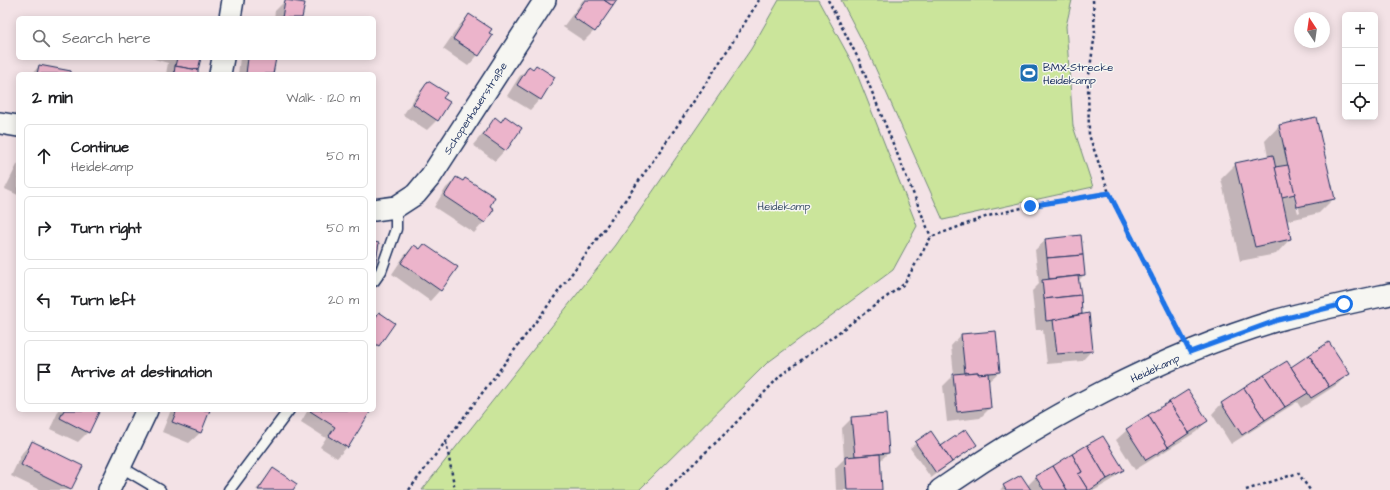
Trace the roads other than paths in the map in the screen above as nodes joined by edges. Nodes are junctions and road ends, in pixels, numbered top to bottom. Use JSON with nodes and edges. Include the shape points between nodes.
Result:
{"nodes":[{"id":1,"x":233,"y":0,"type":"edge"},
{"id":2,"x":545,"y":0,"type":"edge"},
{"id":3,"x":230,"y":16,"type":"edge"},
{"id":4,"x":223,"y":60,"type":"edge"},
{"id":5,"x":220,"y":72,"type":"edge"},
{"id":6,"x":0,"y":123,"type":"edge"},
{"id":7,"x":16,"y":126,"type":"edge"},
{"id":8,"x":396,"y":207,"type":"junction"},
{"id":9,"x":376,"y":210,"type":"edge"},
{"id":10,"x":376,"y":279,"type":"edge"},
{"id":11,"x":1390,"y":294,"type":"edge"},
{"id":12,"x":146,"y":412,"type":"edge"},
{"id":13,"x":288,"y":412,"type":"edge"},
{"id":14,"x":121,"y":468,"type":"junction"},
{"id":15,"x":109,"y":490,"type":"edge"},
{"id":16,"x":160,"y":490,"type":"edge"},
{"id":17,"x":229,"y":490,"type":"edge"},
{"id":18,"x":940,"y":490,"type":"edge"}],
"edges":[{"from":1,"to":3,"type":"street"},
{"from":2,"to":8,"type":"street","name":"Schopenhauerstraße","via":[[431,176],[416,194]]},
{"from":4,"to":5,"type":"street"},
{"from":6,"to":7,"type":"street"},
{"from":8,"to":9,"type":"street","name":"Schopenhauerstraße"},
{"from":8,"to":10,"type":"lane","via":[[396,229]]},
{"from":11,"to":18,"type":"street","name":"Heidekamp","via":[[1278,320],[1190,352],[1088,400],[982,460]]},
{"from":12,"to":14,"type":"street"},
{"from":13,"to":17,"type":"lane"},
{"from":14,"to":15,"type":"street"},
{"from":14,"to":16,"type":"lane"}]}
